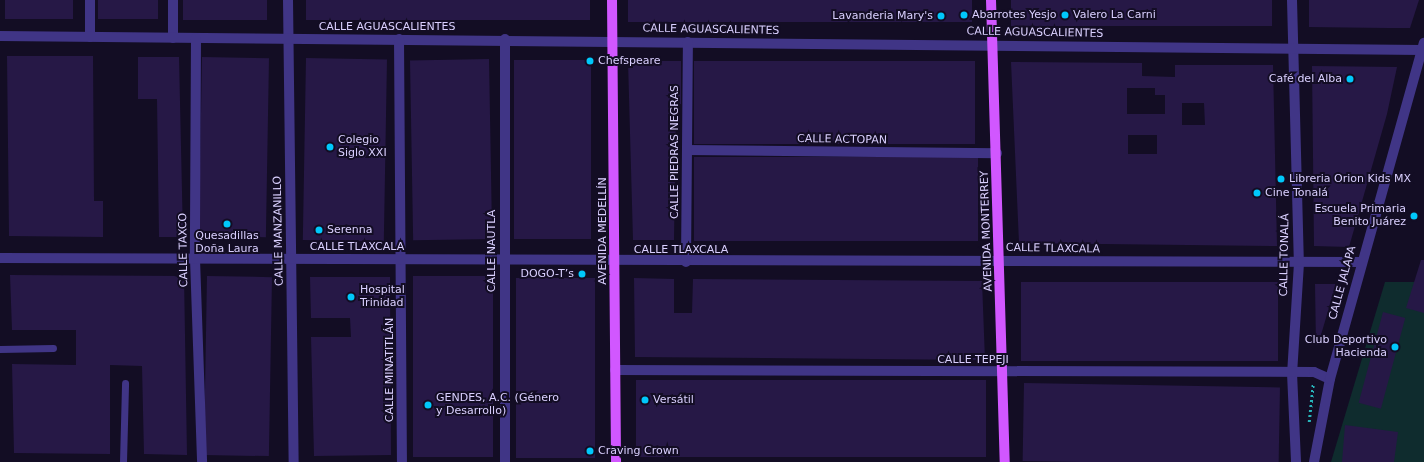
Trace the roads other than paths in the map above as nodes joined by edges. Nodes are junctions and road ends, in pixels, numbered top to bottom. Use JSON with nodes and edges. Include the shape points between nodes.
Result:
{"nodes":[{"id":1,"x":90,"y":0,"type":"edge"},
{"id":2,"x":172,"y":0,"type":"edge"},
{"id":3,"x":288,"y":0,"type":"edge"},
{"id":4,"x":612,"y":0,"type":"edge"},
{"id":5,"x":992,"y":0,"type":"edge"},
{"id":6,"x":1292,"y":0,"type":"edge"},
{"id":7,"x":0,"y":36,"type":"edge"},
{"id":8,"x":90,"y":37,"type":"junction"},
{"id":9,"x":173,"y":38,"type":"junction"},
{"id":10,"x":196,"y":38,"type":"junction"},
{"id":11,"x":288,"y":38,"type":"junction"},
{"id":12,"x":399,"y":39,"type":"junction"},
{"id":13,"x":505,"y":39,"type":"junction"},
{"id":14,"x":613,"y":40,"type":"junction"},
{"id":15,"x":688,"y":42,"type":"junction"},
{"id":16,"x":993,"y":44,"type":"junction"},
{"id":17,"x":1423,"y":47,"type":"edge"},
{"id":18,"x":1293,"y":49,"type":"junction"},
{"id":19,"x":687,"y":150,"type":"junction"},
{"id":20,"x":997,"y":153,"type":"junction"},
{"id":21,"x":0,"y":258,"type":"edge"},
{"id":22,"x":195,"y":259,"type":"junction"},
{"id":23,"x":291,"y":259,"type":"junction"},
{"id":24,"x":402,"y":260,"type":"junction"},
{"id":25,"x":999,"y":260,"type":"junction"},
{"id":26,"x":503,"y":261,"type":"junction"},
{"id":27,"x":615,"y":262,"type":"junction"},
{"id":28,"x":686,"y":262,"type":"junction"},
{"id":29,"x":1361,"y":262,"type":"junction"},
{"id":30,"x":1299,"y":263,"type":"junction"},
{"id":31,"x":53,"y":348,"type":"dead end"},
{"id":32,"x":0,"y":349,"type":"edge"},
{"id":33,"x":615,"y":370,"type":"junction"},
{"id":34,"x":1004,"y":373,"type":"junction"},
{"id":35,"x":1292,"y":373,"type":"junction"},
{"id":36,"x":1330,"y":379,"type":"junction"},
{"id":37,"x":125,"y":383,"type":"dead end"},
{"id":38,"x":123,"y":462,"type":"edge"},
{"id":39,"x":202,"y":462,"type":"edge"},
{"id":40,"x":294,"y":462,"type":"edge"},
{"id":41,"x":402,"y":462,"type":"edge"},
{"id":42,"x":505,"y":462,"type":"edge"},
{"id":43,"x":616,"y":462,"type":"edge"},
{"id":44,"x":1005,"y":462,"type":"edge"},
{"id":45,"x":1296,"y":462,"type":"edge"},
{"id":46,"x":1314,"y":462,"type":"edge"}],
"edges":[{"from":1,"to":8,"type":"street"},
{"from":2,"to":9,"type":"street"},
{"from":3,"to":11,"type":"street","name":"CALLE MANZANILLO"},
{"from":4,"to":14,"type":"main road","name":"AVENIDA MEDELLÍN"},
{"from":5,"to":16,"type":"main road","name":"AVENIDA MONTERREY"},
{"from":6,"to":18,"type":"street","name":"CALLE TONALÁ"},
{"from":7,"to":8,"type":"street","name":"CALLE AGUASCALIENTES"},
{"from":8,"to":9,"type":"street","name":"CALLE AGUASCALIENTES"},
{"from":9,"to":10,"type":"street","name":"CALLE AGUASCALIENTES"},
{"from":10,"to":11,"type":"street","name":"CALLE AGUASCALIENTES"},
{"from":10,"to":22,"type":"street","name":"CALLE TAXCO"},
{"from":11,"to":12,"type":"street","name":"CALLE AGUASCALIENTES"},
{"from":11,"to":23,"type":"street","name":"CALLE MANZANILLO"},
{"from":12,"to":13,"type":"street","name":"CALLE AGUASCALIENTES"},
{"from":12,"to":24,"type":"street","name":"CALLE MINATITLÁN"},
{"from":13,"to":14,"type":"street","name":"CALLE AGUASCALIENTES"},
{"from":13,"to":26,"type":"street","name":"CALLE NAUTLA"},
{"from":14,"to":15,"type":"street","name":"CALLE AGUASCALIENTES"},
{"from":14,"to":27,"type":"main road","name":"AVENIDA MEDELLÍN"},
{"from":15,"to":16,"type":"street","name":"CALLE AGUASCALIENTES"},
{"from":15,"to":19,"type":"street","name":"CALLE PIEDRAS NEGRAS"},
{"from":16,"to":18,"type":"street","name":"CALLE AGUASCALIENTES"},
{"from":16,"to":20,"type":"main road","name":"AVENIDA MONTERREY"},
{"from":17,"to":18,"type":"street","name":"CALLE AGUASCALIENTES"},
{"from":17,"to":29,"type":"street","name":"CALLE JALAPA"},
{"from":18,"to":30,"type":"street","name":"CALLE TONALÁ"},
{"from":19,"to":20,"type":"street","name":"CALLE ACTOPAN"},
{"from":19,"to":28,"type":"street","name":"CALLE PIEDRAS NEGRAS"},
{"from":20,"to":25,"type":"main road","name":"AVENIDA MONTERREY"},
{"from":21,"to":22,"type":"street","name":"CALLE TLAXCALA"},
{"from":22,"to":23,"type":"street","name":"CALLE TLAXCALA"},
{"from":22,"to":39,"type":"street","name":"CALLE TAXCO"},
{"from":23,"to":24,"type":"street","name":"CALLE TLAXCALA"},
{"from":23,"to":40,"type":"street","name":"CALLE MANZANILLO"},
{"from":24,"to":26,"type":"street","name":"CALLE TLAXCALA"},
{"from":24,"to":41,"type":"street","name":"CALLE MINATITLÁN"},
{"from":25,"to":28,"type":"street","name":"CALLE TLAXCALA"},
{"from":25,"to":30,"type":"street","name":"CALLE TLAXCALA"},
{"from":25,"to":34,"type":"main road","name":"AVENIDA MONTERREY"},
{"from":26,"to":27,"type":"street","name":"CALLE TLAXCALA"},
{"from":26,"to":42,"type":"street","name":"CALLE NAUTLA"},
{"from":27,"to":28,"type":"street","name":"CALLE TLAXCALA"},
{"from":27,"to":33,"type":"main road","name":"AVENIDA MEDELLÍN"},
{"from":29,"to":30,"type":"street","name":"CALLE TLAXCALA"},
{"from":29,"to":36,"type":"street","name":"CALLE JALAPA"},
{"from":30,"to":35,"type":"street","name":"CALLE TONALÁ"},
{"from":31,"to":32,"type":"lane"},
{"from":33,"to":34,"type":"street","name":"CALLE TEPEJI"},
{"from":33,"to":43,"type":"main road","name":"AVENIDA MEDELLÍN"},
{"from":34,"to":35,"type":"street","name":"CALLE TEPEJI"},
{"from":34,"to":44,"type":"main road","name":"AVENIDA MONTERREY"},
{"from":35,"to":36,"type":"street","name":"CALLE TEPEJI","via":[[1314,372]]},
{"from":35,"to":45,"type":"street","name":"CALLE TONALÁ"},
{"from":36,"to":46,"type":"street","name":"CALLE JALAPA"},
{"from":37,"to":38,"type":"lane"}]}
